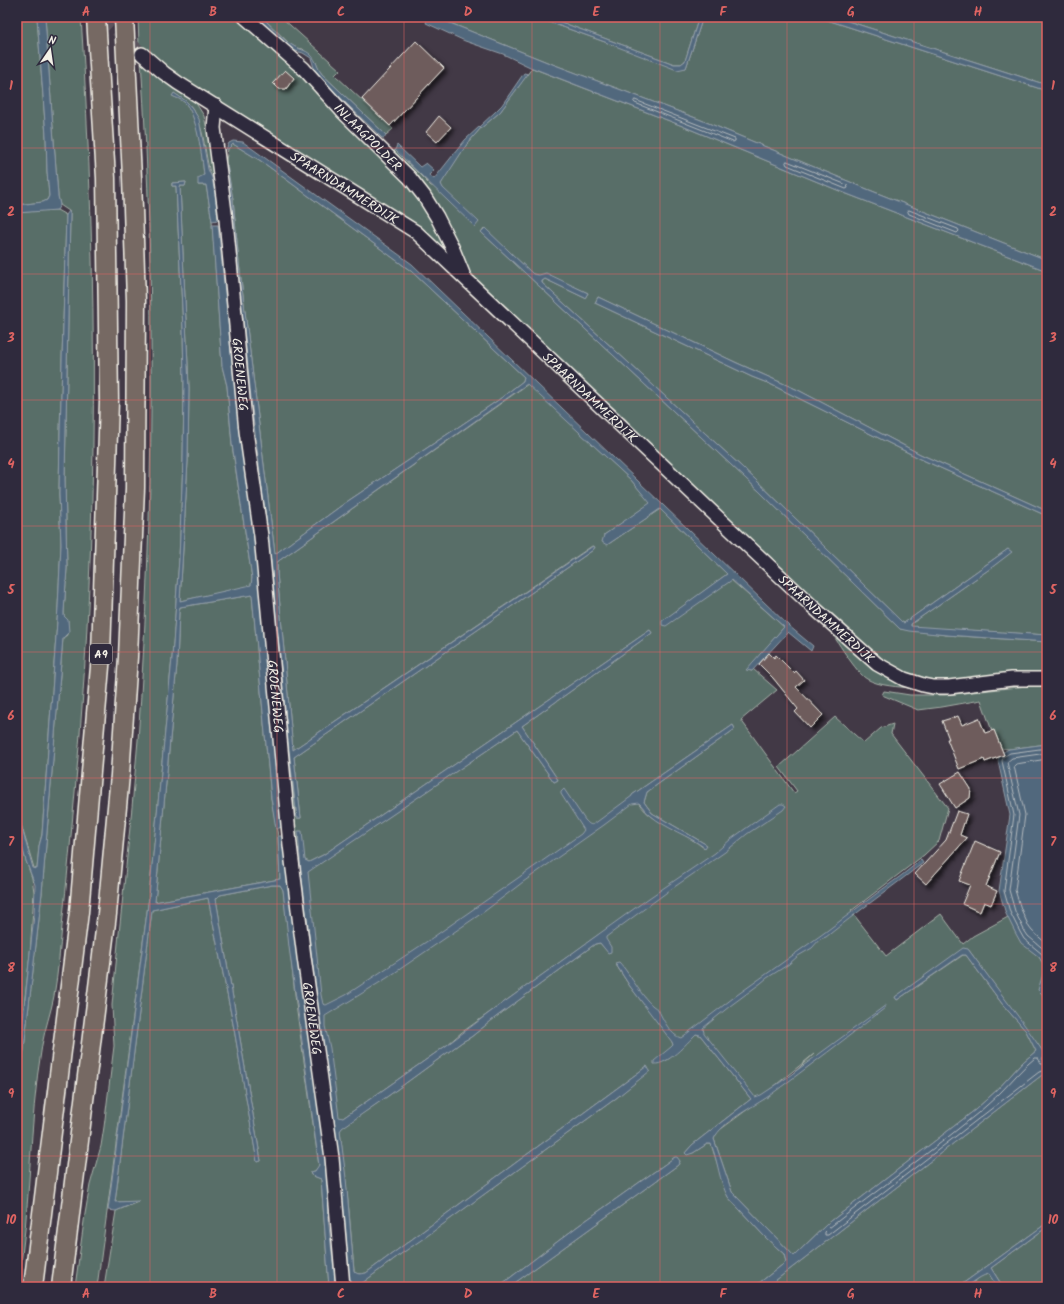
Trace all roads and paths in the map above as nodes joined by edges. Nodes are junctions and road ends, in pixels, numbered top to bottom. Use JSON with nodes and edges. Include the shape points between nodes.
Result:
{"nodes":[{"id":1,"x":96,"y":17,"type":"edge"},
{"id":2,"x":124,"y":17,"type":"edge"},
{"id":3,"x":245,"y":17,"type":"edge"},
{"id":4,"x":142,"y":54,"type":"tunnel mouth"},
{"id":5,"x":216,"y":106,"type":"junction"},
{"id":6,"x":464,"y":278,"type":"junction"},
{"id":7,"x":1047,"y":679,"type":"edge"},
{"id":8,"x":33,"y":1287,"type":"edge"},
{"id":9,"x":61,"y":1287,"type":"edge"},
{"id":10,"x":343,"y":1287,"type":"edge"}],
"edges":[{"from":1,"to":8,"type":"highway","number":"A9","via":[[106,178],[109,401],[101,655],[79,912]]},
{"from":2,"to":9,"type":"highway","number":"A9","via":[[136,301],[135,488],[128,657],[107,914]]},
{"from":3,"to":6,"type":"street","name":"INLAAGPOLDER","via":[[304,69],[342,111],[410,178],[437,217]]},
{"from":4,"to":5,"type":"street","name":"SPAARNDAMMERDIJK","via":[[178,83]]},
{"from":5,"to":6,"type":"street","name":"SPAARNDAMMERDIJK","via":[[408,226]]},
{"from":5,"to":10,"type":"street","name":"GROENEWEG","via":[[214,128],[226,220],[246,431],[260,536],[290,845],[332,1158]]},
{"from":6,"to":7,"type":"street","name":"SPAARNDAMMERDIJK","via":[[812,606],[882,667],[904,679],[933,687],[1012,679]]}]}
